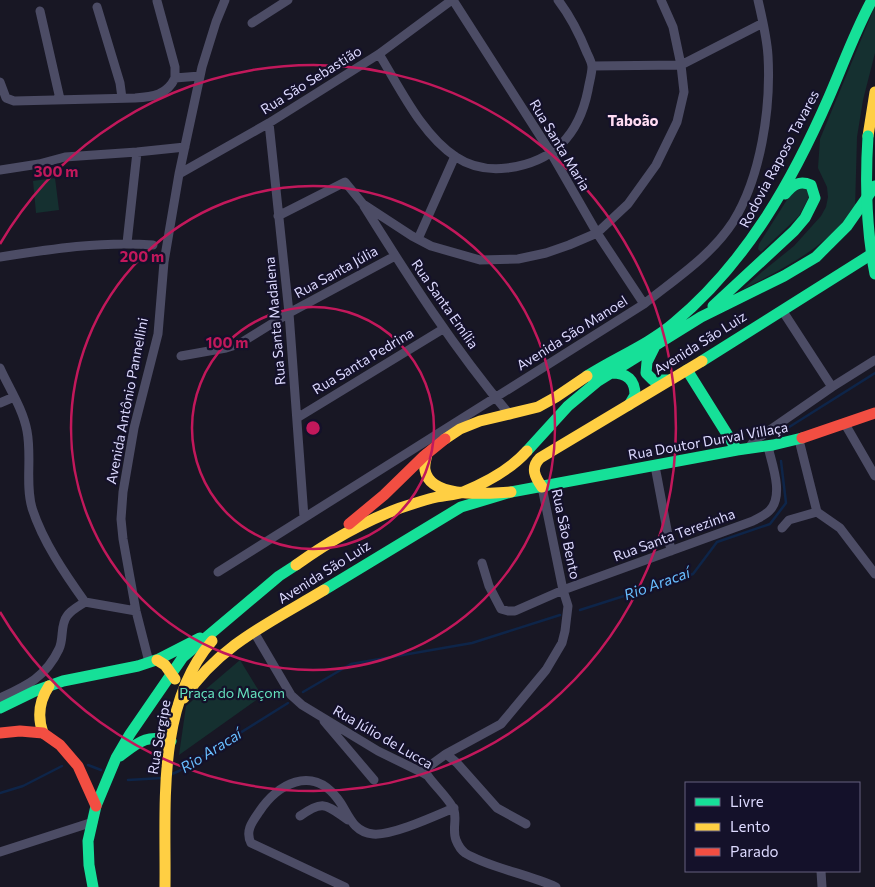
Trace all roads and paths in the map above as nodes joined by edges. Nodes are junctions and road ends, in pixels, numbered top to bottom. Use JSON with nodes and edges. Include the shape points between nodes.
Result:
{"nodes":[{"id":1,"x":225,"y":0,"type":"edge"},
{"id":2,"x":288,"y":0,"type":"edge"},
{"id":3,"x":453,"y":0,"type":"edge"},
{"id":4,"x":558,"y":0,"type":"edge"},
{"id":5,"x":662,"y":0,"type":"edge"},
{"id":6,"x":758,"y":0,"type":"edge"},
{"id":7,"x":872,"y":0,"type":"edge"},
{"id":8,"x":158,"y":1,"type":"dead end"},
{"id":9,"x":97,"y":7,"type":"dead end"},
{"id":10,"x":40,"y":11,"type":"dead end"},
{"id":11,"x":252,"y":23,"type":"dead end"},
{"id":12,"x":762,"y":23,"type":"junction"},
{"id":13,"x":379,"y":54,"type":"junction"},
{"id":14,"x":681,"y":65,"type":"junction"},
{"id":15,"x":592,"y":66,"type":"junction"},
{"id":16,"x":200,"y":76,"type":"junction"},
{"id":17,"x":176,"y":78,"type":"junction"},
{"id":18,"x":0,"y":82,"type":"edge"},
{"id":19,"x":875,"y":92,"type":"edge"},
{"id":20,"x":122,"y":98,"type":"junction"},
{"id":21,"x":60,"y":100,"type":"junction"},
{"id":22,"x":269,"y":123,"type":"junction"},
{"id":23,"x":185,"y":147,"type":"junction"},
{"id":24,"x":137,"y":152,"type":"junction"},
{"id":25,"x":551,"y":153,"type":"junction"},
{"id":26,"x":455,"y":156,"type":"junction"},
{"id":27,"x":0,"y":170,"type":"edge"},
{"id":28,"x":179,"y":174,"type":"junction"},
{"id":29,"x":875,"y":186,"type":"edge"},
{"id":30,"x":363,"y":204,"type":"junction"},
{"id":31,"x":773,"y":206,"type":"junction"},
{"id":32,"x":278,"y":216,"type":"junction"},
{"id":33,"x":597,"y":233,"type":"junction"},
{"id":34,"x":418,"y":239,"type":"junction"},
{"id":35,"x":127,"y":243,"type":"junction"},
{"id":36,"x":875,"y":243,"type":"edge"},
{"id":37,"x":153,"y":246,"type":"dead end"},
{"id":38,"x":871,"y":255,"type":"edge"},
{"id":39,"x":0,"y":256,"type":"edge"},
{"id":40,"x":395,"y":256,"type":"junction"},
{"id":41,"x":875,"y":274,"type":"edge"},
{"id":42,"x":644,"y":304,"type":"junction"},
{"id":43,"x":782,"y":310,"type":"junction"},
{"id":44,"x":289,"y":313,"type":"junction"},
{"id":45,"x":701,"y":317,"type":"junction"},
{"id":46,"x":443,"y":328,"type":"junction"},
{"id":47,"x":655,"y":347,"type":"junction"},
{"id":48,"x":180,"y":356,"type":"dead end"},
{"id":49,"x":875,"y":360,"type":"edge"},
{"id":50,"x":0,"y":368,"type":"edge"},
{"id":51,"x":611,"y":368,"type":"junction"},
{"id":52,"x":687,"y":370,"type":"junction"},
{"id":53,"x":670,"y":380,"type":"junction"},
{"id":54,"x":832,"y":387,"type":"junction"},
{"id":55,"x":495,"y":397,"type":"junction"},
{"id":56,"x":14,"y":398,"type":"junction"},
{"id":57,"x":0,"y":403,"type":"edge"},
{"id":58,"x":486,"y":403,"type":"junction"},
{"id":59,"x":629,"y":405,"type":"junction"},
{"id":60,"x":875,"y":413,"type":"edge"},
{"id":61,"x":510,"y":415,"type":"junction"},
{"id":62,"x":297,"y":418,"type":"junction"},
{"id":63,"x":476,"y":422,"type":"junction"},
{"id":64,"x":845,"y":424,"type":"junction"},
{"id":65,"x":799,"y":440,"type":"junction"},
{"id":66,"x":768,"y":447,"type":"junction"},
{"id":67,"x":742,"y":450,"type":"junction"},
{"id":68,"x":428,"y":454,"type":"junction"},
{"id":69,"x":540,"y":458,"type":"joint"},
{"id":70,"x":655,"y":466,"type":"junction"},
{"id":71,"x":875,"y":476,"type":"edge"},
{"id":72,"x":542,"y":487,"type":"junction"},
{"id":73,"x":462,"y":492,"type":"junction"},
{"id":74,"x":511,"y":492,"type":"junction"},
{"id":75,"x":817,"y":512,"type":"junction"},
{"id":76,"x":304,"y":517,"type":"junction"},
{"id":77,"x":782,"y":528,"type":"dead end"},
{"id":78,"x":326,"y":544,"type":"junction"},
{"id":79,"x":671,"y":551,"type":"junction"},
{"id":80,"x":482,"y":563,"type":"dead end"},
{"id":81,"x":218,"y":572,"type":"dead end"},
{"id":82,"x":875,"y":574,"type":"edge"},
{"id":83,"x":562,"y":590,"type":"junction"},
{"id":84,"x":85,"y":602,"type":"junction"},
{"id":85,"x":238,"y":609,"type":"junction"},
{"id":86,"x":136,"y":611,"type":"junction"},
{"id":87,"x":211,"y":632,"type":"junction"},
{"id":88,"x":254,"y":632,"type":"junction"},
{"id":89,"x":153,"y":661,"type":"junction"},
{"id":90,"x":171,"y":673,"type":"junction"},
{"id":91,"x":49,"y":686,"type":"junction"},
{"id":92,"x":0,"y":698,"type":"edge"},
{"id":93,"x":177,"y":707,"type":"junction"},
{"id":94,"x":0,"y":708,"type":"edge"},
{"id":95,"x":318,"y":715,"type":"junction"},
{"id":96,"x":0,"y":733,"type":"edge"},
{"id":97,"x":43,"y":733,"type":"junction"},
{"id":98,"x":171,"y":742,"type":"junction"},
{"id":99,"x":446,"y":754,"type":"junction"},
{"id":100,"x":116,"y":758,"type":"junction"},
{"id":101,"x":421,"y":772,"type":"junction"},
{"id":102,"x":374,"y":780,"type":"dead end"},
{"id":103,"x":96,"y":806,"type":"junction"},
{"id":104,"x":454,"y":808,"type":"junction"},
{"id":105,"x":300,"y":816,"type":"dead end"},
{"id":106,"x":350,"y":821,"type":"junction"},
{"id":107,"x":93,"y":822,"type":"junction"},
{"id":108,"x":526,"y":824,"type":"dead end"},
{"id":109,"x":0,"y":852,"type":"edge"},
{"id":110,"x":821,"y":872,"type":"edge"},
{"id":111,"x":93,"y":887,"type":"edge"},
{"id":112,"x":165,"y":887,"type":"edge"},
{"id":113,"x":345,"y":887,"type":"edge"},
{"id":114,"x":556,"y":887,"type":"edge"},
{"id":115,"x":822,"y":887,"type":"edge"}],
"edges":[{"from":1,"to":16,"type":"street","name":"Avenida Antônio Pannellini"},
{"from":2,"to":11,"type":"street"},
{"from":3,"to":13,"type":"street","name":"Rua São Sebastião"},
{"from":3,"to":25,"type":"street","name":"Rua Santa Maria"},
{"from":4,"to":15,"type":"street","via":[[576,26]]},
{"from":5,"to":14,"type":"street","via":[[673,27]]},
{"from":6,"to":12,"type":"street","name":"Avenida São Manoel"},
{"from":7,"to":31,"type":"main road","name":"Rodovia Raposo Tavares","via":[[819,122]]},
{"from":8,"to":17,"type":"street"},
{"from":9,"to":20,"type":"street"},
{"from":10,"to":21,"type":"street"},
{"from":12,"to":14,"type":"street"},
{"from":12,"to":42,"type":"street","name":"Avenida São Manoel","via":[[768,56],[768,114],[746,199],[732,223],[702,258]]},
{"from":13,"to":22,"type":"street","name":"Rua São Sebastião"},
{"from":13,"to":26,"type":"street","via":[[425,127]]},
{"from":14,"to":15,"type":"street"},
{"from":14,"to":33,"type":"street","via":[[684,92],[677,122],[656,165],[628,204]]},
{"from":15,"to":25,"type":"street","via":[[580,120],[568,138]]},
{"from":16,"to":17,"type":"street"},
{"from":16,"to":23,"type":"street","name":"Avenida Antônio Pannellini"},
{"from":17,"to":20,"type":"street","via":[[168,89],[153,97]]},
{"from":18,"to":21,"type":"street","via":[[10,100]]},
{"from":19,"to":41,"type":"main road","bridge":true,"via":[[866,165]]},
{"from":20,"to":21,"type":"street"},
{"from":22,"to":28,"type":"street","name":"Rua São Sebastião"},
{"from":22,"to":32,"type":"street","name":"Rua Santa Madalena"},
{"from":23,"to":24,"type":"street"},
{"from":23,"to":28,"type":"street","name":"Avenida Antônio Pannellini"},
{"from":24,"to":27,"type":"street","via":[[65,157]]},
{"from":24,"to":35,"type":"street"},
{"from":25,"to":26,"type":"street","via":[[520,166],[497,169],[467,164]]},
{"from":25,"to":33,"type":"street","name":"Rua Santa Maria"},
{"from":26,"to":34,"type":"street"},
{"from":28,"to":86,"type":"street","name":"Avenida Antônio Pannellini","via":[[164,262],[158,334],[134,428],[123,492],[123,538]]},
{"from":29,"to":45,"type":"main road","name":"Rodovia Raposo Tavares","via":[[847,226],[816,256],[784,276]]},
{"from":30,"to":32,"type":"street","via":[[345,182]]},
{"from":30,"to":34,"type":"street"},
{"from":30,"to":40,"type":"street","name":"Rua Santa Emília"},
{"from":31,"to":45,"type":"main road","via":[[797,182],[804,181],[814,190],[812,207],[794,231]]},
{"from":31,"to":51,"type":"main road","name":"Rodovia Raposo Tavares","via":[[726,275],[672,325]]},
{"from":32,"to":44,"type":"street","name":"Rua Santa Madalena"},
{"from":33,"to":34,"type":"street","via":[[546,253],[518,259],[480,260]]},
{"from":33,"to":42,"type":"street","name":"Rua Santa Maria"},
{"from":35,"to":37,"type":"street"},
{"from":35,"to":39,"type":"street"},
{"from":36,"to":38,"type":"street"},
{"from":38,"to":43,"type":"main road","name":"Avenida São Luiz"},
{"from":40,"to":44,"type":"street","name":"Rua Santa Júlia"},
{"from":40,"to":46,"type":"street","name":"Rua Santa Emília"},
{"from":42,"to":55,"type":"street","name":"Avenida São Manoel"},
{"from":43,"to":52,"type":"main road","name":"Avenida São Luiz"},
{"from":43,"to":54,"type":"street"},
{"from":44,"to":48,"type":"street","name":"Rua Santa Júlia","via":[[239,344]]},
{"from":44,"to":62,"type":"street","name":"Rua Santa Madalena"},
{"from":45,"to":47,"type":"main road","name":"Rodovia Raposo Tavares"},
{"from":46,"to":55,"type":"street","name":"Rua Santa Emília"},
{"from":46,"to":62,"type":"street","name":"Rua Santa Pedrina"},
{"from":47,"to":51,"type":"main road","name":"Rodovia Raposo Tavares"},
{"from":47,"to":53,"type":"main road","via":[[645,365],[646,372],[652,380]]},
{"from":49,"to":54,"type":"street"},
{"from":50,"to":56,"type":"street"},
{"from":51,"to":59,"type":"main road","via":[[633,382],[636,395]]},
{"from":51,"to":61,"type":"main road","via":[[544,404]]},
{"from":51,"to":73,"type":"main road","name":"Rodovia Raposo Tavares","via":[[568,406],[525,454],[509,467]]},
{"from":52,"to":53,"type":"main road","name":"Avenida São Luiz"},
{"from":52,"to":67,"type":"main road"},
{"from":53,"to":59,"type":"main road","name":"Avenida São Luiz"},
{"from":54,"to":67,"type":"street"},
{"from":55,"to":58,"type":"street","name":"Avenida São Manoel"},
{"from":55,"to":61,"type":"street","name":"Rua Santa Emília"},
{"from":56,"to":57,"type":"street"},
{"from":56,"to":84,"type":"street","via":[[27,431],[32,506],[46,539]]},
{"from":58,"to":63,"type":"street"},
{"from":58,"to":76,"type":"street","name":"Avenida São Manoel"},
{"from":59,"to":69,"type":"main road","name":"Avenida São Luiz"},
{"from":60,"to":64,"type":"main road","name":"Rua Doutor Durval Villaça"},
{"from":61,"to":63,"type":"main road"},
{"from":62,"to":76,"type":"street","name":"Rua Santa Madalena"},
{"from":63,"to":68,"type":"main road","via":[[438,443]]},
{"from":64,"to":65,"type":"main road","name":"Rua Doutor Durval Villaça"},
{"from":64,"to":71,"type":"street"},
{"from":65,"to":66,"type":"main road","name":"Rua Doutor Durval Villaça"},
{"from":65,"to":75,"type":"street"},
{"from":66,"to":67,"type":"main road","name":"Rua Doutor Durval Villaça"},
{"from":66,"to":79,"type":"street","name":"Rua Santa Terezinha","via":[[777,483],[776,497],[770,510]]},
{"from":67,"to":70,"type":"main road","name":"Rua Doutor Durval Villaça"},
{"from":68,"to":73,"type":"main road","via":[[425,468],[431,482],[444,490]]},
{"from":68,"to":78,"type":"main road"},
{"from":69,"to":72,"type":"main road","name":"Rua São Bento","via":[[533,470]]},
{"from":70,"to":72,"type":"main road","name":"Rua Doutor Durval Villaça"},
{"from":70,"to":79,"type":"street"},
{"from":72,"to":74,"type":"main road","name":"Rua Doutor Durval Villaça"},
{"from":72,"to":83,"type":"street","name":"Rua São Bento"},
{"from":73,"to":74,"type":"main road"},
{"from":73,"to":78,"type":"main road","via":[[388,512]]},
{"from":74,"to":88,"type":"main road","name":"Avenida São Luiz","via":[[461,507],[437,520]]},
{"from":75,"to":77,"type":"street","via":[[789,520]]},
{"from":75,"to":82,"type":"street","via":[[840,528]]},
{"from":76,"to":81,"type":"street","name":"Avenida São Manoel"},
{"from":78,"to":85,"type":"main road"},
{"from":79,"to":83,"type":"street","name":"Rua Santa Terezinha"},
{"from":80,"to":83,"type":"street","name":"Rua Santa Terezinha","via":[[488,586],[501,609],[515,611]]},
{"from":83,"to":99,"type":"street","name":"Rua São Bento","via":[[568,616],[562,643],[546,670],[501,724]]},
{"from":84,"to":86,"type":"street"},
{"from":84,"to":92,"type":"street","via":[[64,620],[60,648],[44,672],[28,685]]},
{"from":85,"to":87,"type":"main road"},
{"from":85,"to":93,"type":"main road","name":"Rua Sergipe","via":[[196,660]]},
{"from":86,"to":89,"type":"street","name":"Avenida Antônio Pannellini"},
{"from":87,"to":89,"type":"main road"},
{"from":87,"to":90,"type":"main road","via":[[183,657]]},
{"from":88,"to":93,"type":"main road","name":"Avenida São Luiz","via":[[215,658]]},
{"from":88,"to":95,"type":"street","name":"Rua Júlio de Lucca","via":[[291,695]]},
{"from":89,"to":90,"type":"main road"},
{"from":89,"to":91,"type":"main road","via":[[70,678]]},
{"from":90,"to":93,"type":"main road","via":[[178,685]]},
{"from":90,"to":100,"type":"main road"},
{"from":91,"to":94,"type":"main road"},
{"from":91,"to":97,"type":"main road","via":[[39,708]]},
{"from":93,"to":98,"type":"main road","name":"Rua Sergipe"},
{"from":95,"to":101,"type":"street","name":"Rua Júlio de Lucca"},
{"from":95,"to":102,"type":"street"},
{"from":96,"to":97,"type":"main road"},
{"from":97,"to":103,"type":"main road","via":[[60,745],[78,766]]},
{"from":98,"to":100,"type":"main road","via":[[147,738]]},
{"from":98,"to":112,"type":"main road","name":"Rua Sergipe","via":[[166,787]]},
{"from":99,"to":101,"type":"street"},
{"from":99,"to":108,"type":"street","via":[[497,808]]},
{"from":100,"to":103,"type":"main road"},
{"from":101,"to":104,"type":"street","name":"Rua Júlio de Lucca"},
{"from":103,"to":107,"type":"main road"},
{"from":104,"to":106,"type":"street","via":[[383,834],[364,832]]},
{"from":104,"to":114,"type":"street","via":[[456,841],[463,852]]},
{"from":105,"to":106,"type":"street","via":[[323,805]]},
{"from":106,"to":113,"type":"street","via":[[330,790],[301,780],[279,789],[262,807],[248,832],[254,846]]},
{"from":107,"to":109,"type":"street"},
{"from":107,"to":111,"type":"main road","via":[[88,841]]},
{"from":110,"to":115,"type":"street"}]}
